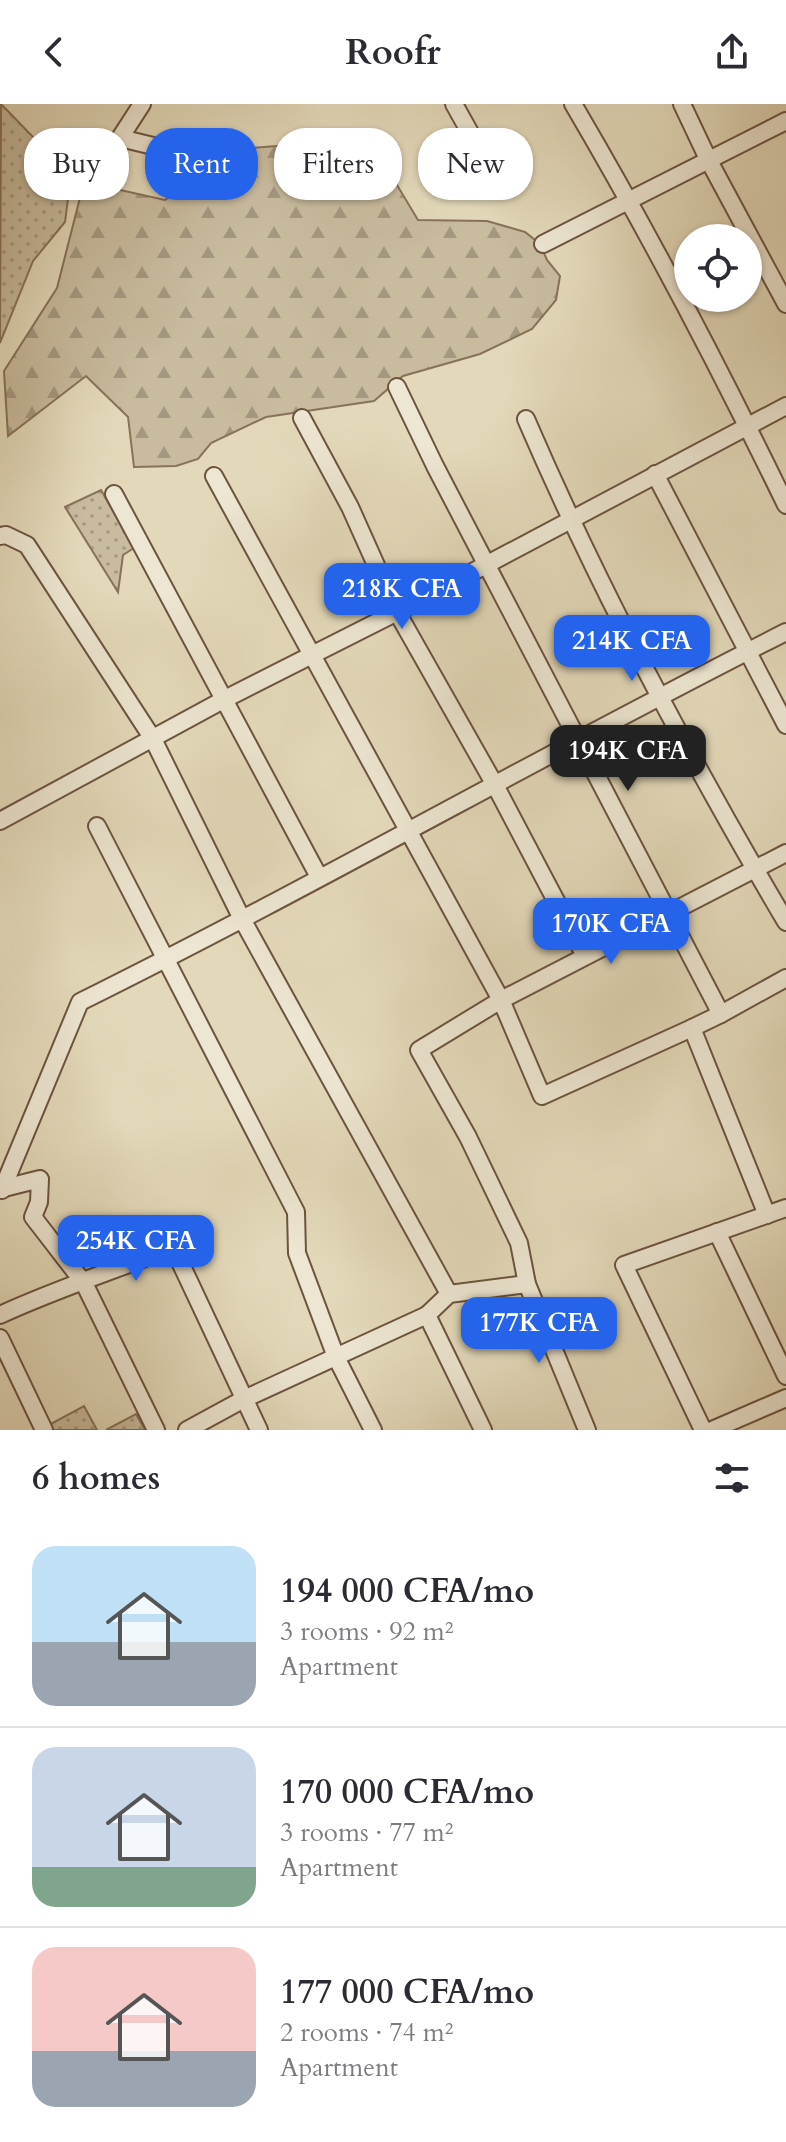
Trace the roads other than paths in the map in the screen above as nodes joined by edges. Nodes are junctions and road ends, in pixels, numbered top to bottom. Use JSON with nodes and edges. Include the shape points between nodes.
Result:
{"nodes":[{"id":1,"x":142,"y":104,"type":"edge"},
{"id":2,"x":454,"y":104,"type":"edge"},
{"id":3,"x":573,"y":104,"type":"edge"},
{"id":4,"x":682,"y":104,"type":"edge"},
{"id":5,"x":786,"y":121,"type":"edge"},
{"id":6,"x":467,"y":128,"type":"edge"},
{"id":7,"x":145,"y":144,"type":"edge"},
{"id":8,"x":708,"y":159,"type":"junction"},
{"id":9,"x":629,"y":199,"type":"junction"},
{"id":10,"x":543,"y":244,"type":"dead end"},
{"id":11,"x":786,"y":304,"type":"edge"},
{"id":12,"x":397,"y":387,"type":"dead end"},
{"id":13,"x":786,"y":406,"type":"edge"},
{"id":14,"x":302,"y":418,"type":"dead end"},
{"id":15,"x":526,"y":419,"type":"dead end"},
{"id":16,"x":747,"y":425,"type":"junction"},
{"id":17,"x":655,"y":474,"type":"junction"},
{"id":18,"x":214,"y":476,"type":"dead end"},
{"id":19,"x":114,"y":494,"type":"dead end"},
{"id":20,"x":786,"y":505,"type":"edge"},
{"id":21,"x":570,"y":520,"type":"junction"},
{"id":22,"x":0,"y":536,"type":"edge"},
{"id":23,"x":487,"y":565,"type":"junction"},
{"id":24,"x":397,"y":612,"type":"junction"},
{"id":25,"x":786,"y":632,"type":"edge"},
{"id":26,"x":313,"y":653,"type":"junction"},
{"id":27,"x":746,"y":653,"type":"junction"},
{"id":28,"x":662,"y":698,"type":"junction"},
{"id":29,"x":225,"y":699,"type":"junction"},
{"id":30,"x":786,"y":725,"type":"edge"},
{"id":31,"x":153,"y":739,"type":"junction"},
{"id":32,"x":579,"y":741,"type":"junction"},
{"id":33,"x":495,"y":785,"type":"junction"},
{"id":34,"x":0,"y":821,"type":"edge"},
{"id":35,"x":97,"y":826,"type":"dead end"},
{"id":36,"x":406,"y":830,"type":"junction"},
{"id":37,"x":786,"y":853,"type":"edge"},
{"id":38,"x":755,"y":870,"type":"junction"},
{"id":39,"x":319,"y":877,"type":"junction"},
{"id":40,"x":667,"y":916,"type":"junction"},
{"id":41,"x":242,"y":919,"type":"junction"},
{"id":42,"x":786,"y":922,"type":"edge"},
{"id":43,"x":585,"y":956,"type":"junction"},
{"id":44,"x":164,"y":960,"type":"junction"},
{"id":45,"x":786,"y":978,"type":"edge"},
{"id":46,"x":501,"y":1000,"type":"junction"},
{"id":47,"x":721,"y":1014,"type":"junction"},
{"id":48,"x":692,"y":1028,"type":"junction"},
{"id":49,"x":1,"y":1189,"type":"edge"},
{"id":50,"x":786,"y":1208,"type":"edge"},
{"id":51,"x":767,"y":1215,"type":"junction"},
{"id":52,"x":717,"y":1232,"type":"junction"},
{"id":53,"x":84,"y":1283,"type":"junction"},
{"id":54,"x":527,"y":1284,"type":"junction"},
{"id":55,"x":449,"y":1294,"type":"junction"},
{"id":56,"x":0,"y":1315,"type":"edge"},
{"id":57,"x":427,"y":1315,"type":"junction"},
{"id":58,"x":0,"y":1338,"type":"edge"},
{"id":59,"x":336,"y":1357,"type":"junction"},
{"id":60,"x":786,"y":1376,"type":"edge"},
{"id":61,"x":786,"y":1398,"type":"edge"},
{"id":62,"x":244,"y":1399,"type":"junction"},
{"id":63,"x":44,"y":1430,"type":"edge"},
{"id":64,"x":156,"y":1430,"type":"edge"},
{"id":65,"x":187,"y":1430,"type":"edge"},
{"id":66,"x":259,"y":1430,"type":"edge"},
{"id":67,"x":373,"y":1430,"type":"edge"},
{"id":68,"x":483,"y":1430,"type":"edge"},
{"id":69,"x":587,"y":1430,"type":"edge"},
{"id":70,"x":703,"y":1430,"type":"edge"},
{"id":71,"x":712,"y":1430,"type":"edge"}],
"edges":[{"from":1,"to":7,"type":"street","via":[[120,138]]},
{"from":2,"to":6,"type":"street"},
{"from":3,"to":9,"type":"street"},
{"from":4,"to":8,"type":"street"},
{"from":5,"to":8,"type":"street"},
{"from":8,"to":9,"type":"street"},
{"from":8,"to":11,"type":"street"},
{"from":9,"to":10,"type":"street"},
{"from":9,"to":16,"type":"street"},
{"from":12,"to":23,"type":"street"},
{"from":13,"to":16,"type":"street"},
{"from":14,"to":24,"type":"street"},
{"from":15,"to":21,"type":"street"},
{"from":16,"to":17,"type":"street"},
{"from":16,"to":20,"type":"street"},
{"from":17,"to":21,"type":"street"},
{"from":17,"to":27,"type":"street"},
{"from":18,"to":26,"type":"street"},
{"from":19,"to":29,"type":"street"},
{"from":21,"to":23,"type":"street"},
{"from":21,"to":28,"type":"street"},
{"from":22,"to":31,"type":"street","via":[[27,545]]},
{"from":23,"to":24,"type":"street"},
{"from":23,"to":32,"type":"street"},
{"from":24,"to":26,"type":"street"},
{"from":24,"to":33,"type":"street"},
{"from":25,"to":27,"type":"street"},
{"from":26,"to":29,"type":"street"},
{"from":26,"to":36,"type":"street"},
{"from":27,"to":28,"type":"street"},
{"from":27,"to":30,"type":"street"},
{"from":28,"to":32,"type":"street"},
{"from":28,"to":38,"type":"street"},
{"from":29,"to":31,"type":"street"},
{"from":29,"to":39,"type":"street"},
{"from":31,"to":34,"type":"street"},
{"from":31,"to":41,"type":"street"},
{"from":32,"to":33,"type":"street"},
{"from":32,"to":40,"type":"street"},
{"from":33,"to":36,"type":"street"},
{"from":33,"to":43,"type":"street"},
{"from":35,"to":44,"type":"street"},
{"from":36,"to":39,"type":"street"},
{"from":36,"to":46,"type":"street"},
{"from":37,"to":38,"type":"street"},
{"from":38,"to":40,"type":"street"},
{"from":38,"to":42,"type":"street"},
{"from":39,"to":41,"type":"street"},
{"from":40,"to":43,"type":"street"},
{"from":40,"to":47,"type":"street"},
{"from":41,"to":44,"type":"street"},
{"from":41,"to":55,"type":"street"},
{"from":43,"to":46,"type":"street"},
{"from":44,"to":49,"type":"street","via":[[80,1002]]},
{"from":44,"to":59,"type":"street","via":[[296,1212],[297,1253]]},
{"from":45,"to":47,"type":"street"},
{"from":46,"to":48,"type":"street","via":[[542,1096]]},
{"from":46,"to":54,"type":"street","via":[[419,1050],[519,1243]]},
{"from":47,"to":48,"type":"street"},
{"from":48,"to":51,"type":"street"},
{"from":49,"to":53,"type":"street","via":[[40,1179],[33,1217]]},
{"from":50,"to":51,"type":"street"},
{"from":51,"to":52,"type":"street"},
{"from":52,"to":60,"type":"street"},
{"from":52,"to":70,"type":"street","via":[[624,1265]]},
{"from":53,"to":56,"type":"street"},
{"from":53,"to":62,"type":"street","via":[[173,1247]]},
{"from":53,"to":64,"type":"street"},
{"from":54,"to":55,"type":"street"},
{"from":54,"to":69,"type":"street"},
{"from":55,"to":57,"type":"street"},
{"from":57,"to":59,"type":"street"},
{"from":57,"to":68,"type":"street"},
{"from":58,"to":63,"type":"street"},
{"from":59,"to":62,"type":"street"},
{"from":59,"to":67,"type":"street"},
{"from":61,"to":71,"type":"street"},
{"from":62,"to":65,"type":"street"},
{"from":62,"to":66,"type":"street"}]}
